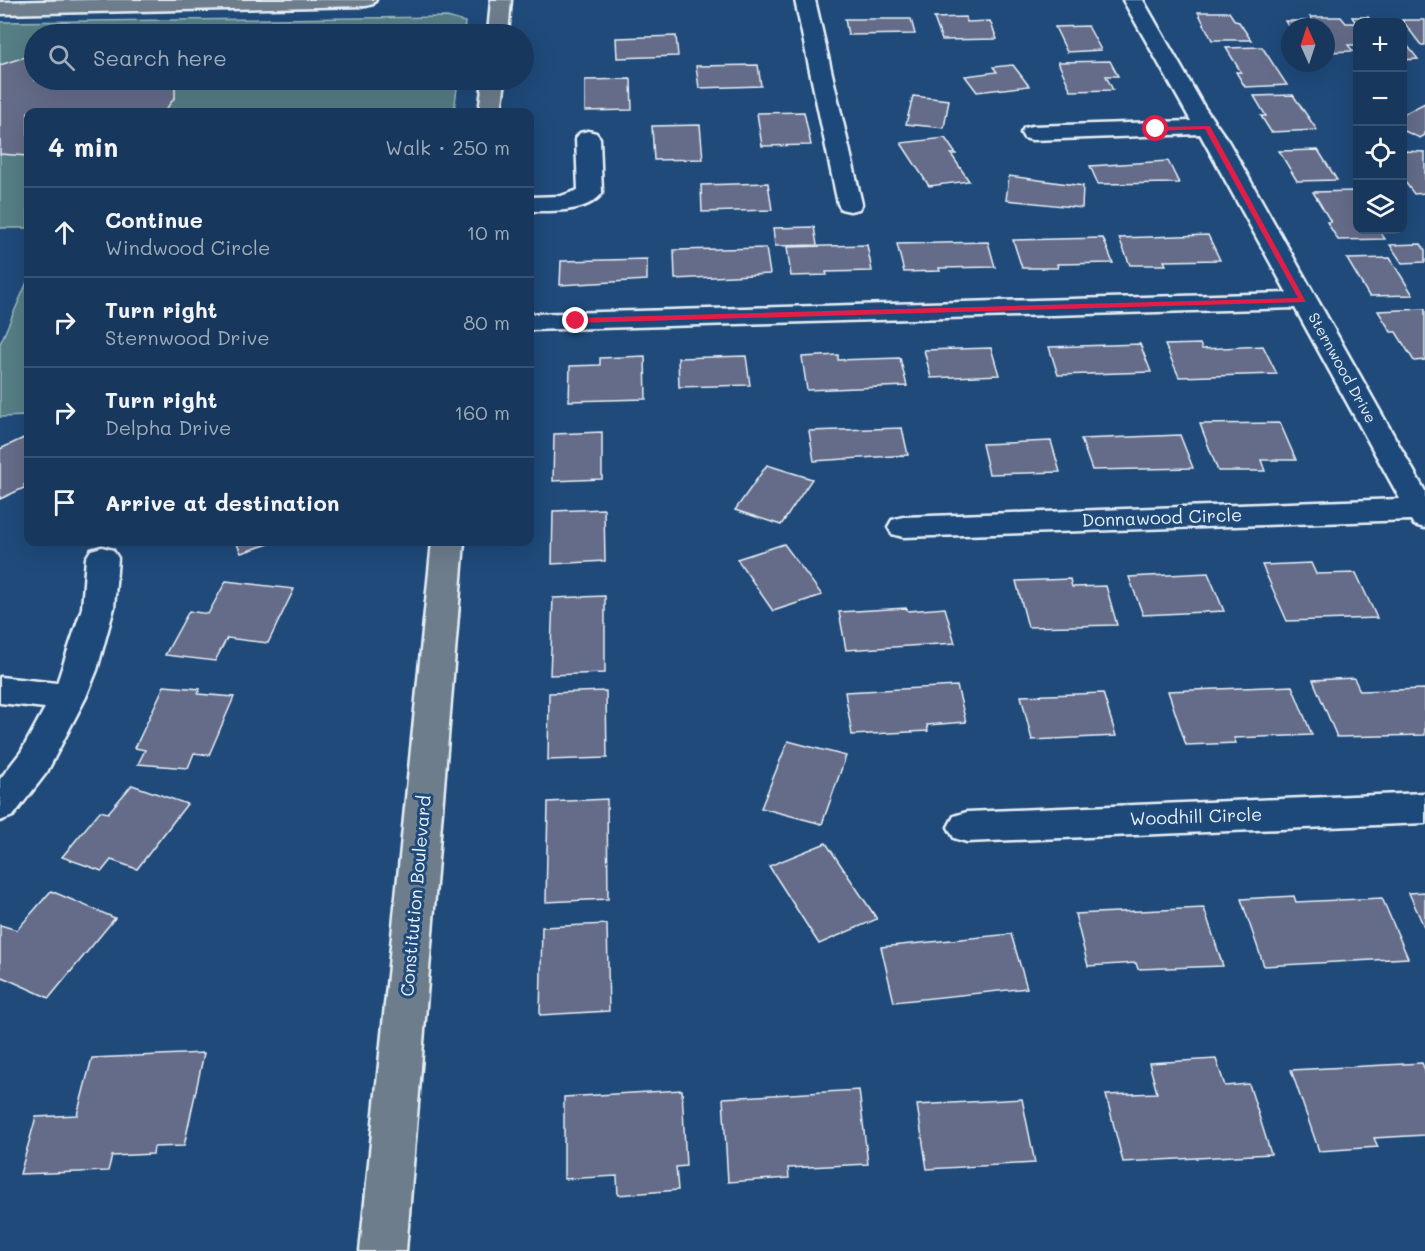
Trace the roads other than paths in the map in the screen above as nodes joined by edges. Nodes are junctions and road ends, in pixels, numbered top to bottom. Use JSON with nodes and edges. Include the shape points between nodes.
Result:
{"nodes":[{"id":1,"x":366,"y":0,"type":"edge"},
{"id":2,"x":501,"y":0,"type":"edge"},
{"id":3,"x":805,"y":0,"type":"edge"},
{"id":4,"x":1133,"y":0,"type":"edge"},
{"id":5,"x":0,"y":8,"type":"edge"},
{"id":6,"x":499,"y":24,"type":"edge"},
{"id":7,"x":493,"y":90,"type":"edge"},
{"id":8,"x":490,"y":108,"type":"edge"},
{"id":9,"x":1207,"y":127,"type":"junction"},
{"id":10,"x":1032,"y":133,"type":"dead end"},
{"id":11,"x":588,"y":138,"type":"dead end"},
{"id":12,"x":534,"y":204,"type":"edge"},
{"id":13,"x":850,"y":204,"type":"dead end"},
{"id":14,"x":1304,"y":300,"type":"junction"},
{"id":15,"x":534,"y":322,"type":"edge"},
{"id":16,"x":1422,"y":514,"type":"edge"},
{"id":17,"x":903,"y":527,"type":"dead end"},
{"id":18,"x":448,"y":546,"type":"edge"},
{"id":19,"x":102,"y":558,"type":"dead end"},
{"id":20,"x":0,"y":690,"type":"edge"},
{"id":21,"x":69,"y":697,"type":"junction"},
{"id":22,"x":0,"y":806,"type":"edge"},
{"id":23,"x":1425,"y":808,"type":"edge"},
{"id":24,"x":967,"y":827,"type":"dead end"},
{"id":25,"x":383,"y":1251,"type":"edge"}],
"edges":[{"from":1,"to":5,"type":"main road"},
{"from":2,"to":6,"type":"main road"},
{"from":3,"to":13,"type":"street"},
{"from":4,"to":9,"type":"street","name":"Sternwood Drive"},
{"from":7,"to":8,"type":"main road"},
{"from":9,"to":10,"type":"street"},
{"from":9,"to":14,"type":"street","name":"Sternwood Drive"},
{"from":11,"to":12,"type":"street","via":[[590,193],[580,200]]},
{"from":14,"to":15,"type":"street"},
{"from":14,"to":16,"type":"street","name":"Sternwood Drive"},
{"from":16,"to":17,"type":"street","name":"Donnawood Circle"},
{"from":18,"to":25,"type":"main road","name":"Constitution Boulevard"},
{"from":19,"to":21,"type":"street","via":[[95,626]]},
{"from":20,"to":21,"type":"street"},
{"from":21,"to":22,"type":"street","via":[[34,762]]},
{"from":23,"to":24,"type":"street","name":"Woodhill Circle"}]}
